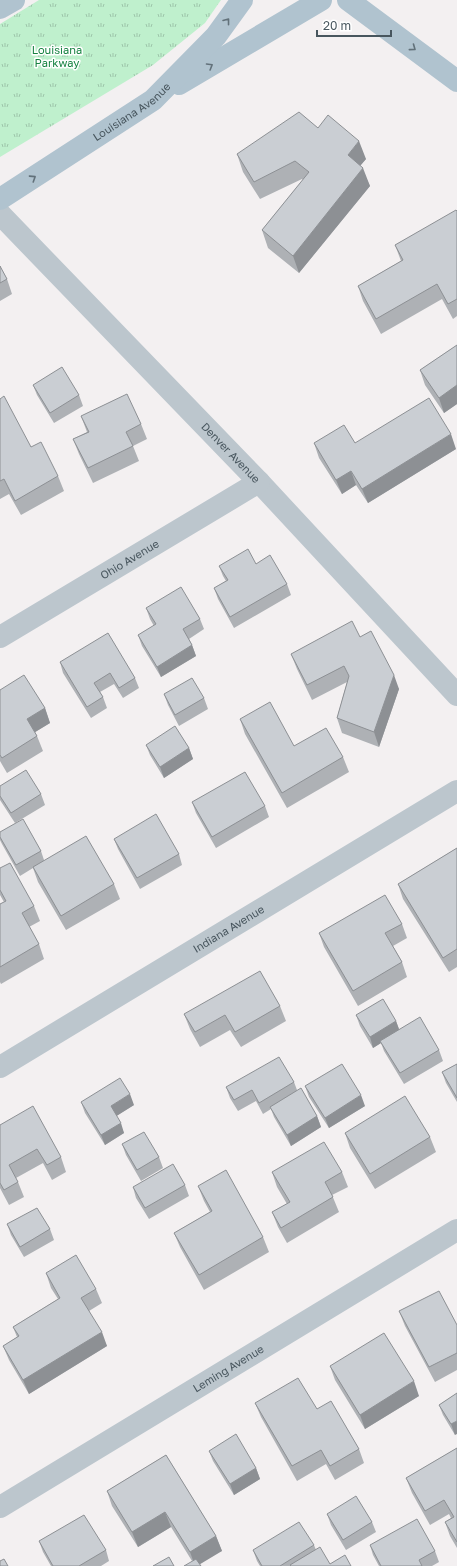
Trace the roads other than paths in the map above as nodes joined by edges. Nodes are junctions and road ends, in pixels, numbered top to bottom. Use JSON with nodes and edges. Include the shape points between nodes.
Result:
{"nodes":[{"id":1,"x":14,"y":0,"type":"edge"},
{"id":2,"x":242,"y":0,"type":"edge"},
{"id":3,"x":322,"y":0,"type":"edge"},
{"id":4,"x":348,"y":0,"type":"edge"},
{"id":5,"x":0,"y":8,"type":"edge"},
{"id":6,"x":457,"y":80,"type":"edge"},
{"id":7,"x":152,"y":100,"type":"junction"},
{"id":8,"x":0,"y":199,"type":"edge"},
{"id":9,"x":0,"y":214,"type":"edge"},
{"id":10,"x":259,"y":482,"type":"junction"},
{"id":11,"x":0,"y":637,"type":"edge"},
{"id":12,"x":457,"y":695,"type":"edge"},
{"id":13,"x":457,"y":791,"type":"edge"},
{"id":14,"x":0,"y":1067,"type":"edge"},
{"id":15,"x":457,"y":1230,"type":"edge"},
{"id":16,"x":0,"y":1507,"type":"edge"}],
"edges":[{"from":1,"to":5,"type":"main road"},
{"from":7,"to":2,"type":"main road","name":"Louisiana Avenue","one_way":true,"via":[[216,36]]},
{"from":7,"to":3,"type":"main road","one_way":true},
{"from":4,"to":6,"type":"main road","one_way":true},
{"from":8,"to":7,"type":"main road","name":"Louisiana Avenue","one_way":true},
{"from":9,"to":10,"type":"street","name":"Denver Avenue"},
{"from":10,"to":11,"type":"street","name":"Ohio Avenue"},
{"from":10,"to":12,"type":"street","name":"Denver Avenue"},
{"from":13,"to":14,"type":"street","name":"Indiana Avenue"},
{"from":15,"to":16,"type":"street","name":"Leming Avenue"}]}
